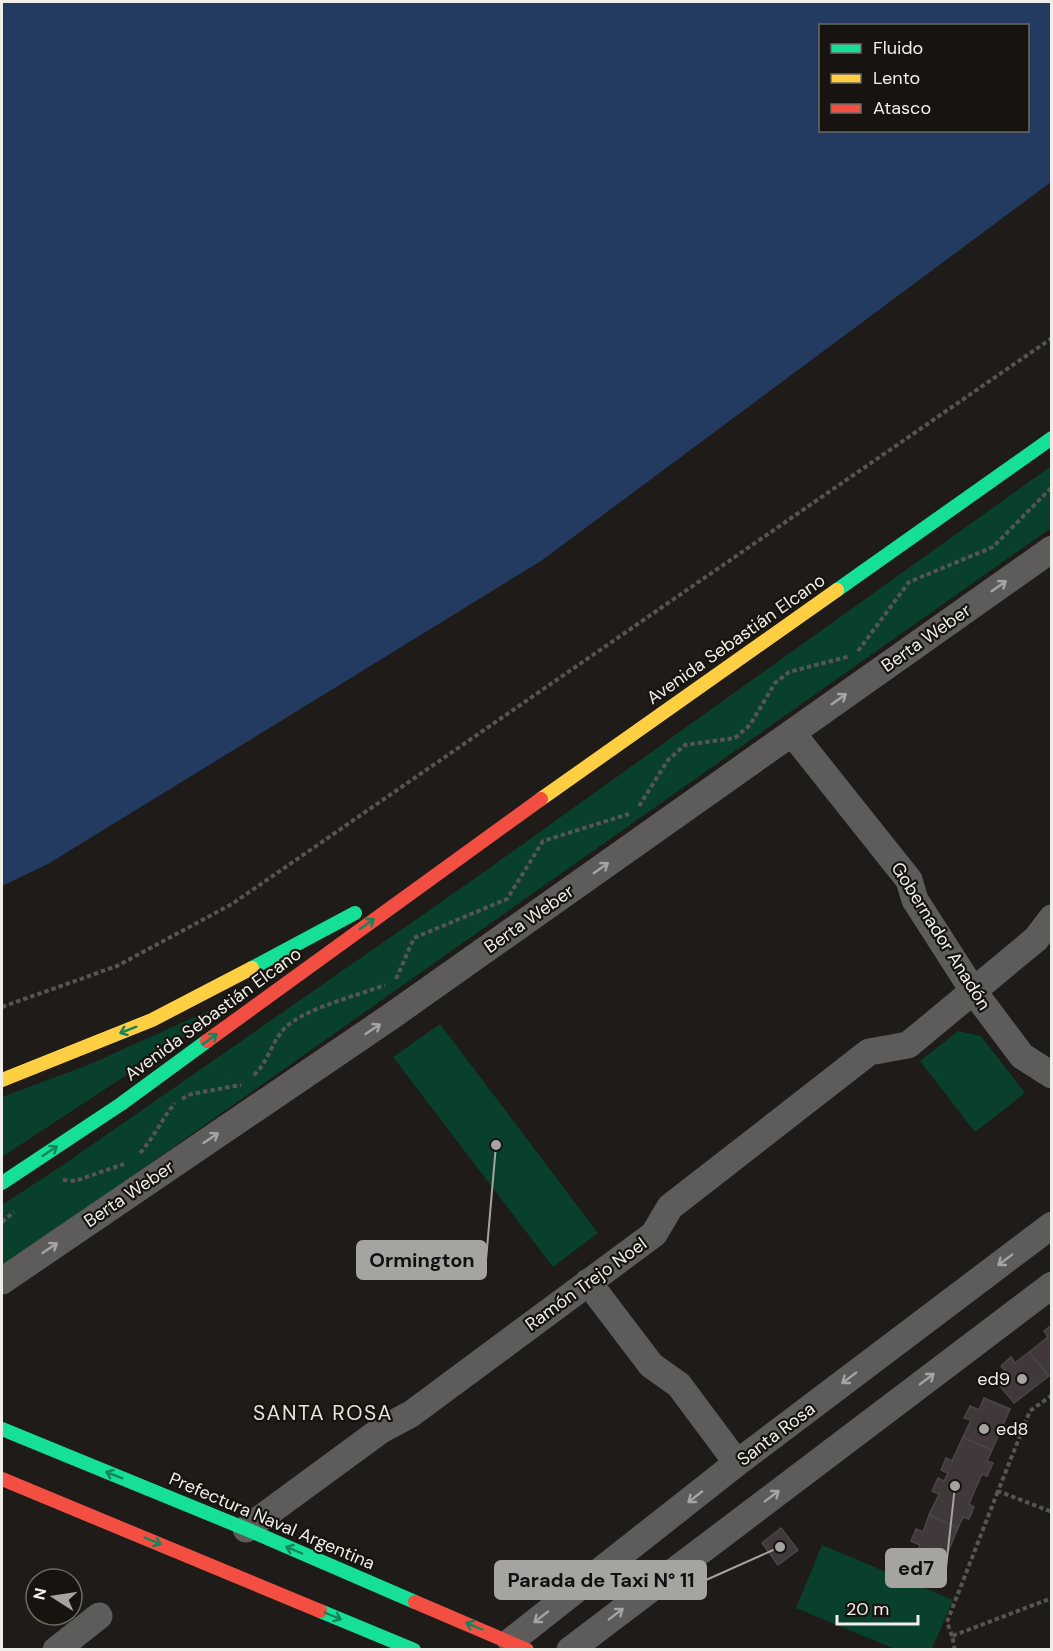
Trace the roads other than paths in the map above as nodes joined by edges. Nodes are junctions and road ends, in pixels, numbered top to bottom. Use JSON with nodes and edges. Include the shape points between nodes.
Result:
{"nodes":[{"id":1,"x":1052,"y":438,"type":"edge"},
{"id":2,"x":1052,"y":549,"type":"edge"},
{"id":3,"x":792,"y":733,"type":"junction"},
{"id":4,"x":442,"y":869,"type":"junction"},
{"id":5,"x":1052,"y":918,"type":"edge"},
{"id":6,"x":974,"y":992,"type":"junction"},
{"id":7,"x":1052,"y":1075,"type":"edge"},
{"id":8,"x":2,"y":1080,"type":"edge"},
{"id":9,"x":2,"y":1184,"type":"edge"},
{"id":10,"x":1052,"y":1225,"type":"edge"},
{"id":11,"x":2,"y":1281,"type":"edge"},
{"id":12,"x":588,"y":1282,"type":"junction"},
{"id":13,"x":1052,"y":1285,"type":"edge"},
{"id":14,"x":2,"y":1429,"type":"edge"},
{"id":15,"x":737,"y":1463,"type":"junction"},
{"id":16,"x":2,"y":1479,"type":"edge"},
{"id":17,"x":246,"y":1529,"type":"junction"},
{"id":18,"x":99,"y":1616,"type":"dead end"},
{"id":19,"x":514,"y":1647,"type":"edge"},
{"id":20,"x":56,"y":1650,"type":"edge"},
{"id":21,"x":414,"y":1650,"type":"edge"},
{"id":22,"x":570,"y":1650,"type":"edge"}],
"edges":[{"from":1,"to":4,"type":"main road","name":"Avenida Sebastián Elcano"},
{"from":3,"to":2,"type":"street","name":"Berta Weber","one_way":true},
{"from":3,"to":6,"type":"street","name":"Gobernador Anadón","via":[[909,880],[915,900]]},
{"from":11,"to":3,"type":"street","name":"Berta Weber","one_way":true,"via":[[393,1015]]},
{"from":4,"to":8,"type":"main road","name":"Avenida Sebastián Elcano","one_way":true,"via":[[152,1020]]},
{"from":9,"to":4,"type":"main road","name":"Avenida Sebastián Elcano","one_way":true,"via":[[121,1104]]},
{"from":5,"to":6,"type":"street","name":"Ramón Trejo Noel","via":[[1036,939]]},
{"from":6,"to":7,"type":"street","name":"Gobernador Anadón","via":[[1022,1056]]},
{"from":6,"to":12,"type":"street","name":"Ramón Trejo Noel","via":[[908,1045],[869,1052],[670,1207],[654,1234]]},
{"from":10,"to":15,"type":"street","name":"Santa Rosa","one_way":true},
{"from":12,"to":15,"type":"street","via":[[651,1365],[679,1385]]},
{"from":12,"to":17,"type":"street","name":"Ramón Trejo Noel","via":[[411,1414],[381,1430]]},
{"from":22,"to":13,"type":"street","one_way":true},
{"from":17,"to":14,"type":"main road","name":"Prefectura Naval Argentina","one_way":true},
{"from":15,"to":19,"type":"street","name":"Santa Rosa","one_way":true},
{"from":16,"to":21,"type":"main road","one_way":true},
{"from":19,"to":17,"type":"main road","name":"Prefectura Naval Argentina","one_way":true},
{"from":18,"to":20,"type":"street"}]}
